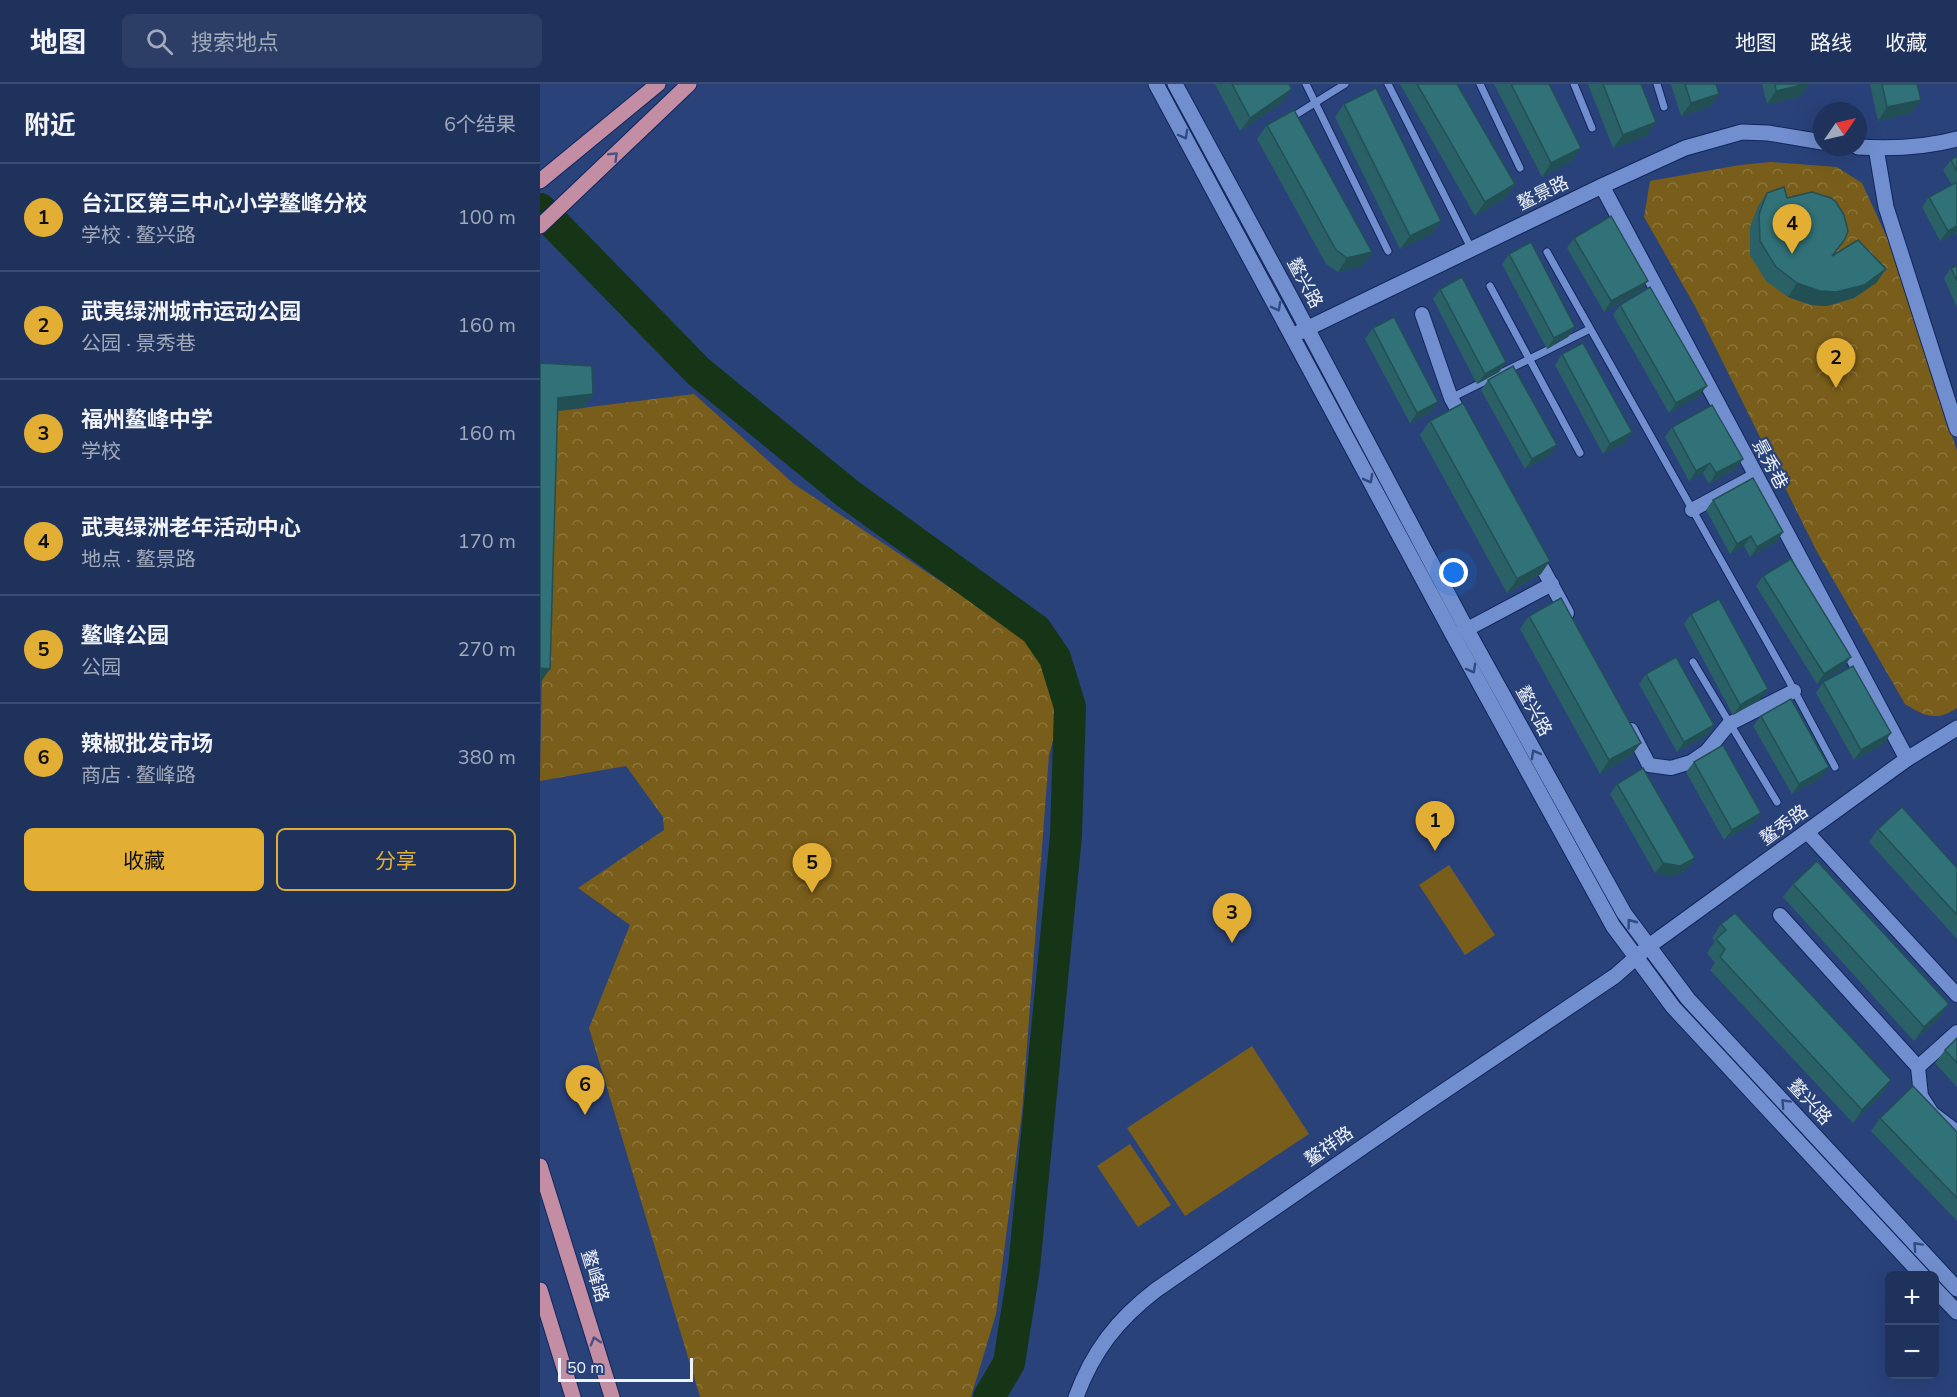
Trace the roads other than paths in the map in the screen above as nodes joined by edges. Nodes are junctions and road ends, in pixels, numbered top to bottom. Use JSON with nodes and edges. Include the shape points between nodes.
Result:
{"nodes":[{"id":1,"x":658,"y":84,"type":"edge"},
{"id":2,"x":689,"y":84,"type":"edge"},
{"id":3,"x":1156,"y":84,"type":"edge"},
{"id":4,"x":1175,"y":84,"type":"edge"},
{"id":5,"x":1306,"y":84,"type":"edge"},
{"id":6,"x":1345,"y":84,"type":"edge"},
{"id":7,"x":1388,"y":84,"type":"edge"},
{"id":8,"x":1480,"y":84,"type":"edge"},
{"id":9,"x":1574,"y":84,"type":"edge"},
{"id":10,"x":1657,"y":84,"type":"edge"},
{"id":11,"x":1316,"y":103,"type":"junction"},
{"id":12,"x":1664,"y":107,"type":"dead end"},
{"id":13,"x":1278,"y":126,"type":"edge"},
{"id":14,"x":1592,"y":128,"type":"dead end"},
{"id":15,"x":1957,"y":139,"type":"edge"},
{"id":16,"x":1813,"y":140,"type":"edge"},
{"id":17,"x":1867,"y":148,"type":"edge"},
{"id":18,"x":1876,"y":148,"type":"junction"},
{"id":19,"x":1520,"y":168,"type":"dead end"},
{"id":20,"x":545,"y":177,"type":"edge"},
{"id":21,"x":1602,"y":186,"type":"junction"},
{"id":22,"x":540,"y":226,"type":"edge"},
{"id":23,"x":1472,"y":248,"type":"junction"},
{"id":24,"x":1388,"y":251,"type":"dead end"},
{"id":25,"x":1547,"y":252,"type":"dead end"},
{"id":26,"x":1490,"y":286,"type":"dead end"},
{"id":27,"x":1422,"y":314,"type":"dead end"},
{"id":28,"x":1307,"y":329,"type":"junction"},
{"id":29,"x":1590,"y":329,"type":"junction"},
{"id":30,"x":1293,"y":336,"type":"junction"},
{"id":31,"x":1529,"y":360,"type":"junction"},
{"id":32,"x":1451,"y":398,"type":"junction"},
{"id":33,"x":1957,"y":429,"type":"edge"},
{"id":34,"x":1473,"y":439,"type":"edge"},
{"id":35,"x":1580,"y":453,"type":"dead end"},
{"id":36,"x":1755,"y":476,"type":"junction"},
{"id":37,"x":1692,"y":510,"type":"junction"},
{"id":38,"x":1529,"y":543,"type":"edge"},
{"id":39,"x":1552,"y":584,"type":"junction"},
{"id":40,"x":1573,"y":624,"type":"edge"},
{"id":41,"x":1460,"y":633,"type":"junction"},
{"id":42,"x":1693,"y":662,"type":"dead end"},
{"id":43,"x":1794,"y":691,"type":"junction"},
{"id":44,"x":1622,"y":715,"type":"edge"},
{"id":45,"x":1729,"y":724,"type":"junction"},
{"id":46,"x":1957,"y":728,"type":"edge"},
{"id":47,"x":1907,"y":759,"type":"junction"},
{"id":48,"x":1835,"y":767,"type":"dead end"},
{"id":49,"x":1777,"y":802,"type":"dead end"},
{"id":50,"x":1807,"y":832,"type":"junction"},
{"id":51,"x":1780,"y":915,"type":"dead end"},
{"id":52,"x":1649,"y":946,"type":"junction"},
{"id":53,"x":1636,"y":957,"type":"junction"},
{"id":54,"x":1957,"y":995,"type":"edge"},
{"id":55,"x":1957,"y":1032,"type":"edge"},
{"id":56,"x":1918,"y":1067,"type":"junction"},
{"id":57,"x":1957,"y":1132,"type":"edge"},
{"id":58,"x":540,"y":1166,"type":"edge"},
{"id":59,"x":1919,"y":1271,"type":"edge"},
{"id":60,"x":1957,"y":1289,"type":"edge"},
{"id":61,"x":540,"y":1290,"type":"edge"},
{"id":62,"x":1939,"y":1292,"type":"edge"},
{"id":63,"x":1957,"y":1312,"type":"edge"},
{"id":64,"x":573,"y":1397,"type":"edge"},
{"id":65,"x":612,"y":1397,"type":"edge"},
{"id":66,"x":1076,"y":1397,"type":"edge"}],
"edges":[{"from":1,"to":20,"type":"main road"},
{"from":22,"to":2,"type":"main road","one_way":true},
{"from":3,"to":30,"type":"main road","name":"鳌兴路","one_way":true},
{"from":4,"to":28,"type":"main road","name":"鳌兴路"},
{"from":5,"to":11,"type":"lane"},
{"from":6,"to":11,"type":"lane"},
{"from":7,"to":23,"type":"lane"},
{"from":8,"to":19,"type":"lane"},
{"from":9,"to":14,"type":"lane"},
{"from":10,"to":12,"type":"lane"},
{"from":11,"to":13,"type":"lane"},
{"from":11,"to":24,"type":"lane"},
{"from":15,"to":18,"type":"main road","via":[[1928,146]]},
{"from":16,"to":21,"type":"main road","name":"鳌景路","via":[[1768,133],[1734,134],[1685,148]]},
{"from":17,"to":18,"type":"main road"},
{"from":18,"to":33,"type":"main road","via":[[1892,228]]},
{"from":21,"to":23,"type":"main road","name":"鳌景路"},
{"from":21,"to":36,"type":"main road","name":"景秀巷"},
{"from":23,"to":28,"type":"main road","name":"鳌景路"},
{"from":25,"to":29,"type":"lane"},
{"from":26,"to":31,"type":"lane"},
{"from":27,"to":32,"type":"street"},
{"from":28,"to":30,"type":"main road","name":"鳌景路"},
{"from":28,"to":41,"type":"main road","name":"鳌兴路"},
{"from":29,"to":31,"type":"lane"},
{"from":29,"to":37,"type":"lane"},
{"from":30,"to":41,"type":"main road","name":"鳌兴路","one_way":true},
{"from":31,"to":32,"type":"lane"},
{"from":31,"to":35,"type":"lane"},
{"from":32,"to":34,"type":"street"},
{"from":36,"to":37,"type":"street"},
{"from":36,"to":47,"type":"main road","name":"景秀巷"},
{"from":37,"to":43,"type":"lane"},
{"from":38,"to":39,"type":"street"},
{"from":39,"to":40,"type":"street"},
{"from":39,"to":41,"type":"street"},
{"from":52,"to":41,"type":"main road","name":"鳌兴路","one_way":true,"via":[[1624,913]]},
{"from":41,"to":53,"type":"main road","name":"鳌兴路","one_way":true,"via":[[1613,926]]},
{"from":42,"to":45,"type":"lane"},
{"from":43,"to":45,"type":"street"},
{"from":43,"to":48,"type":"lane"},
{"from":44,"to":45,"type":"street","via":[[1649,765],[1664,768],[1682,766],[1699,756]]},
{"from":45,"to":49,"type":"lane"},
{"from":46,"to":47,"type":"main road","name":"鳌秀路"},
{"from":47,"to":50,"type":"main road","name":"鳌秀路"},
{"from":50,"to":52,"type":"main road","name":"鳌秀路"},
{"from":50,"to":54,"type":"street"},
{"from":51,"to":56,"type":"street"},
{"from":52,"to":53,"type":"main road","name":"鳌秀路"},
{"from":60,"to":52,"type":"main road","name":"鳌兴路","one_way":true,"via":[[1688,999]]},
{"from":53,"to":59,"type":"main road","name":"鳌兴路","via":[[1673,1007]]},
{"from":53,"to":66,"type":"main road","name":"鳌祥路","via":[[1615,976],[1144,1300],[1116,1326],[1096,1353]]},
{"from":55,"to":56,"type":"street"},
{"from":56,"to":57,"type":"street","via":[[1921,1096],[1932,1113]]},
{"from":65,"to":58,"type":"main road","name":"鳌峰路","one_way":true},
{"from":61,"to":64,"type":"main road"},
{"from":62,"to":63,"type":"main road"}]}
